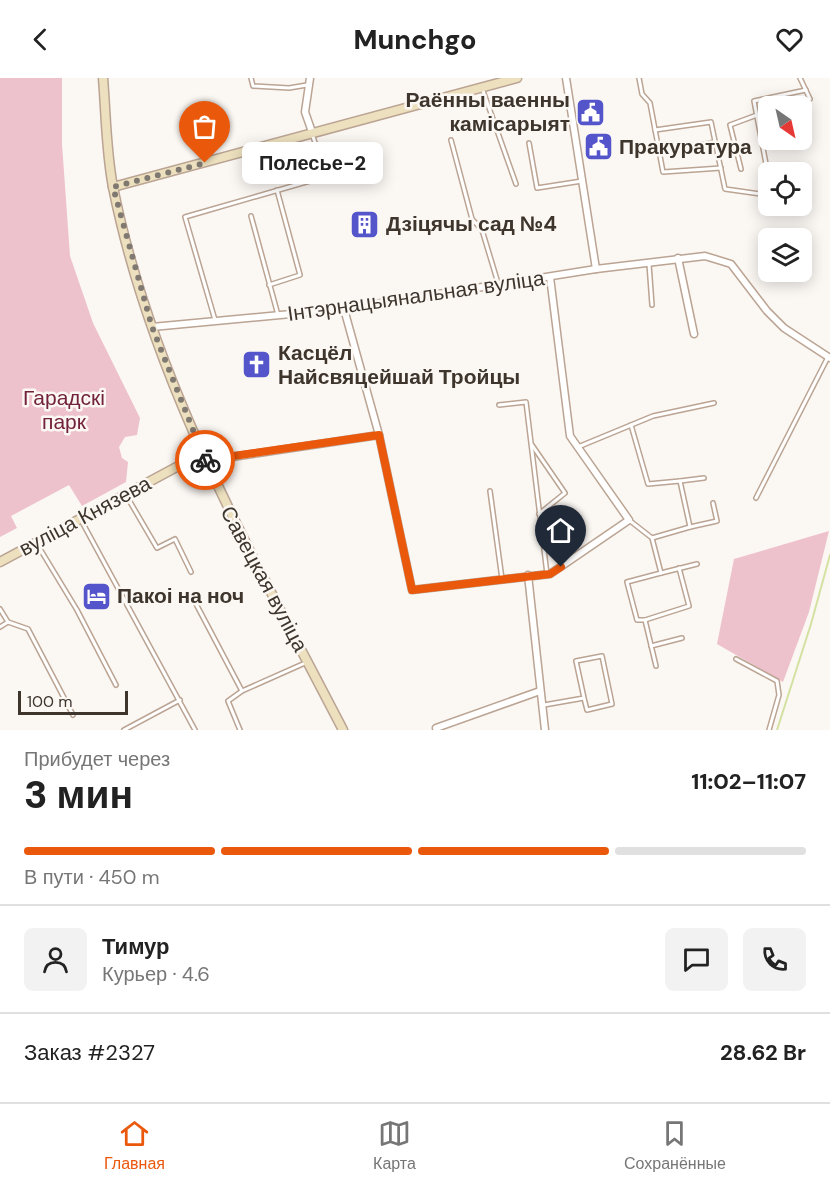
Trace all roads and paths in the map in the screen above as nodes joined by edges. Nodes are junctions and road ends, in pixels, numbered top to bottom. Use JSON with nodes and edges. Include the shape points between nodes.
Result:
{"nodes":[{"id":1,"x":104,"y":78,"type":"edge"},
{"id":2,"x":252,"y":78,"type":"edge"},
{"id":3,"x":517,"y":78,"type":"edge"},
{"id":4,"x":566,"y":78,"type":"edge"},
{"id":5,"x":639,"y":78,"type":"edge"},
{"id":6,"x":800,"y":78,"type":"edge"},
{"id":7,"x":310,"y":81,"type":"edge"},
{"id":8,"x":483,"y":83,"type":"edge"},
{"id":9,"x":806,"y":90,"type":"junction"},
{"id":10,"x":809,"y":96,"type":"edge"},
{"id":11,"x":757,"y":115,"type":"junction"},
{"id":12,"x":655,"y":130,"type":"junction"},
{"id":13,"x":312,"y":132,"type":"junction"},
{"id":14,"x":451,"y":140,"type":"dead end"},
{"id":15,"x":715,"y":142,"type":"junction"},
{"id":16,"x":529,"y":143,"type":"dead end"},
{"id":17,"x":660,"y":153,"type":"junction"},
{"id":18,"x":766,"y":162,"type":"edge"},
{"id":19,"x":721,"y":168,"type":"junction"},
{"id":20,"x":741,"y":168,"type":"dead end"},
{"id":21,"x":582,"y":181,"type":"junction"},
{"id":22,"x":516,"y":184,"type":"dead end"},
{"id":23,"x":113,"y":187,"type":"junction"},
{"id":24,"x":277,"y":190,"type":"junction"},
{"id":25,"x":758,"y":194,"type":"edge"},
{"id":26,"x":251,"y":216,"type":"dead end"},
{"id":27,"x":678,"y":258,"type":"junction"},
{"id":28,"x":648,"y":262,"type":"junction"},
{"id":29,"x":596,"y":269,"type":"junction"},
{"id":30,"x":550,"y":277,"type":"junction"},
{"id":31,"x":269,"y":285,"type":"junction"},
{"id":32,"x":498,"y":285,"type":"junction"},
{"id":33,"x":652,"y":305,"type":"dead end"},
{"id":34,"x":344,"y":309,"type":"junction"},
{"id":35,"x":278,"y":315,"type":"junction"},
{"id":36,"x":216,"y":322,"type":"junction"},
{"id":37,"x":152,"y":327,"type":"junction"},
{"id":38,"x":694,"y":334,"type":"dead end"},
{"id":39,"x":829,"y":358,"type":"edge"},
{"id":40,"x":714,"y":403,"type":"dead end"},
{"id":41,"x":499,"y":405,"type":"dead end"},
{"id":42,"x":631,"y":424,"type":"junction"},
{"id":43,"x":379,"y":435,"type":"junction"},
{"id":44,"x":531,"y":444,"type":"junction"},
{"id":45,"x":578,"y":447,"type":"junction"},
{"id":46,"x":204,"y":459,"type":"junction"},
{"id":47,"x":704,"y":478,"type":"dead end"},
{"id":48,"x":680,"y":481,"type":"junction"},
{"id":49,"x":490,"y":491,"type":"dead end"},
{"id":50,"x":125,"y":494,"type":"junction"},
{"id":51,"x":756,"y":498,"type":"dead end"},
{"id":52,"x":713,"y":503,"type":"dead end"},
{"id":53,"x":540,"y":514,"type":"junction"},
{"id":54,"x":80,"y":519,"type":"junction"},
{"id":55,"x":629,"y":520,"type":"junction"},
{"id":56,"x":690,"y":527,"type":"junction"},
{"id":57,"x":652,"y":538,"type":"junction"},
{"id":58,"x":36,"y":542,"type":"junction"},
{"id":59,"x":0,"y":562,"type":"edge"},
{"id":60,"x":697,"y":564,"type":"dead end"},
{"id":61,"x":679,"y":568,"type":"junction"},
{"id":62,"x":191,"y":572,"type":"dead end"},
{"id":63,"x":661,"y":573,"type":"junction"},
{"id":64,"x":547,"y":574,"type":"junction"},
{"id":65,"x":528,"y":575,"type":"junction"},
{"id":66,"x":502,"y":579,"type":"junction"},
{"id":67,"x":195,"y":602,"type":"dead end"},
{"id":68,"x":0,"y":609,"type":"edge"},
{"id":69,"x":645,"y":620,"type":"junction"},
{"id":70,"x":8,"y":622,"type":"junction"},
{"id":71,"x":0,"y":627,"type":"edge"},
{"id":72,"x":682,"y":638,"type":"dead end"},
{"id":73,"x":651,"y":646,"type":"junction"},
{"id":74,"x":736,"y":659,"type":"dead end"},
{"id":75,"x":308,"y":662,"type":"junction"},
{"id":76,"x":656,"y":666,"type":"dead end"},
{"id":77,"x":116,"y":685,"type":"dead end"},
{"id":78,"x":242,"y":691,"type":"junction"},
{"id":79,"x":540,"y":691,"type":"junction"},
{"id":80,"x":584,"y":698,"type":"junction"},
{"id":81,"x":180,"y":700,"type":"junction"},
{"id":82,"x":542,"y":705,"type":"junction"},
{"id":83,"x":73,"y":715,"type":"dead end"},
{"id":84,"x":435,"y":728,"type":"dead end"},
{"id":85,"x":124,"y":730,"type":"edge"},
{"id":86,"x":195,"y":730,"type":"edge"},
{"id":87,"x":240,"y":730,"type":"edge"},
{"id":88,"x":343,"y":730,"type":"edge"},
{"id":89,"x":545,"y":730,"type":"edge"},
{"id":90,"x":769,"y":730,"type":"edge"}],
"edges":[{"from":1,"to":23,"type":"main road","name":"Савецкая вуліца"},
{"from":2,"to":7,"type":"lane","via":[[253,86],[289,88]]},
{"from":3,"to":8,"type":"main road"},
{"from":4,"to":21,"type":"street"},
{"from":5,"to":12,"type":"lane","via":[[642,94],[650,103]]},
{"from":6,"to":9,"type":"lane"},
{"from":7,"to":13,"type":"street","via":[[305,112]]},
{"from":8,"to":13,"type":"main road"},
{"from":8,"to":22,"type":"lane"},
{"from":9,"to":10,"type":"lane"},
{"from":9,"to":11,"type":"lane","via":[[754,101]]},
{"from":11,"to":18,"type":"lane"},
{"from":11,"to":20,"type":"lane","via":[[730,126]]},
{"from":12,"to":15,"type":"lane","via":[[711,122]]},
{"from":12,"to":17,"type":"lane"},
{"from":13,"to":23,"type":"main road"},
{"from":13,"to":24,"type":"lane","via":[[327,176]]},
{"from":14,"to":32,"type":"lane","via":[[472,219],[482,230]]},
{"from":15,"to":17,"type":"lane"},
{"from":15,"to":19,"type":"lane"},
{"from":16,"to":21,"type":"lane","via":[[537,188]]},
{"from":17,"to":19,"type":"lane","via":[[663,172]]},
{"from":19,"to":25,"type":"lane","via":[[725,189]]},
{"from":21,"to":29,"type":"street"},
{"from":23,"to":37,"type":"main road","name":"Савецкая вуліца"},
{"from":24,"to":31,"type":"lane","via":[[300,275]]},
{"from":24,"to":36,"type":"lane","via":[[185,217]]},
{"from":26,"to":31,"type":"lane"},
{"from":27,"to":28,"type":"street","name":"Інтэрнацыянальная вуліца"},
{"from":27,"to":38,"type":"street"},
{"from":27,"to":39,"type":"street","name":"Інтэрнацыянальная вуліца","via":[[705,256],[731,264],[784,328]]},
{"from":28,"to":29,"type":"street","name":"Інтэрнацыянальная вуліца"},
{"from":28,"to":33,"type":"lane"},
{"from":29,"to":30,"type":"street","name":"Інтэрнацыянальная вуліца"},
{"from":30,"to":32,"type":"street","name":"Інтэрнацыянальная вуліца"},
{"from":30,"to":45,"type":"street","via":[[570,436]]},
{"from":31,"to":35,"type":"lane"},
{"from":32,"to":34,"type":"street","name":"Інтэрнацыянальная вуліца"},
{"from":34,"to":35,"type":"street","name":"Інтэрнацыянальная вуліца"},
{"from":34,"to":43,"type":"street"},
{"from":35,"to":36,"type":"street","name":"Інтэрнацыянальная вуліца"},
{"from":36,"to":37,"type":"street","name":"Інтэрнацыянальная вуліца"},
{"from":37,"to":46,"type":"main road","name":"Савецкая вуліца"},
{"from":39,"to":51,"type":"lane"},
{"from":40,"to":42,"type":"lane"},
{"from":41,"to":44,"type":"lane","via":[[526,402]]},
{"from":42,"to":45,"type":"lane"},
{"from":42,"to":48,"type":"lane","via":[[648,484]]},
{"from":43,"to":46,"type":"street"},
{"from":43,"to":66,"type":"street","via":[[412,590]]},
{"from":44,"to":53,"type":"lane"},
{"from":44,"to":53,"type":"lane","via":[[565,493]]},
{"from":45,"to":55,"type":"street"},
{"from":46,"to":50,"type":"main road","name":"вуліца Князева","via":[[184,463]]},
{"from":46,"to":75,"type":"main road","name":"Савецкая вуліца"},
{"from":47,"to":48,"type":"lane"},
{"from":48,"to":56,"type":"lane"},
{"from":49,"to":66,"type":"lane"},
{"from":50,"to":54,"type":"main road","name":"вуліца Князева"},
{"from":50,"to":62,"type":"lane","via":[[157,548],[175,539]]},
{"from":52,"to":56,"type":"lane","via":[[717,521]]},
{"from":53,"to":64,"type":"lane"},
{"from":54,"to":58,"type":"main road","name":"вуліца Князева"},
{"from":54,"to":81,"type":"lane"},
{"from":55,"to":57,"type":"lane"},
{"from":55,"to":64,"type":"street"},
{"from":56,"to":57,"type":"lane"},
{"from":57,"to":63,"type":"lane"},
{"from":58,"to":59,"type":"main road","name":"вуліца Князева"},
{"from":58,"to":77,"type":"lane"},
{"from":60,"to":61,"type":"lane"},
{"from":61,"to":63,"type":"lane"},
{"from":61,"to":69,"type":"lane","via":[[689,606]]},
{"from":63,"to":69,"type":"lane","via":[[627,582],[637,620]]},
{"from":64,"to":65,"type":"street"},
{"from":65,"to":66,"type":"street"},
{"from":65,"to":79,"type":"street"},
{"from":67,"to":78,"type":"lane"},
{"from":68,"to":70,"type":"lane"},
{"from":69,"to":73,"type":"lane"},
{"from":70,"to":71,"type":"lane"},
{"from":70,"to":83,"type":"lane","via":[[28,628]]},
{"from":72,"to":73,"type":"lane"},
{"from":73,"to":76,"type":"lane"},
{"from":74,"to":90,"type":"lane","via":[[777,681],[778,695]]},
{"from":75,"to":78,"type":"lane"},
{"from":75,"to":88,"type":"main road","name":"Савецкая вуліца"},
{"from":78,"to":87,"type":"lane","via":[[228,701]]},
{"from":79,"to":82,"type":"street"},
{"from":79,"to":84,"type":"street"},
{"from":80,"to":80,"type":"lane","via":[[587,710],[612,704],[602,656],[576,661]]},
{"from":80,"to":82,"type":"lane"},
{"from":81,"to":85,"type":"lane"},
{"from":81,"to":86,"type":"lane"},
{"from":82,"to":89,"type":"street"}]}
